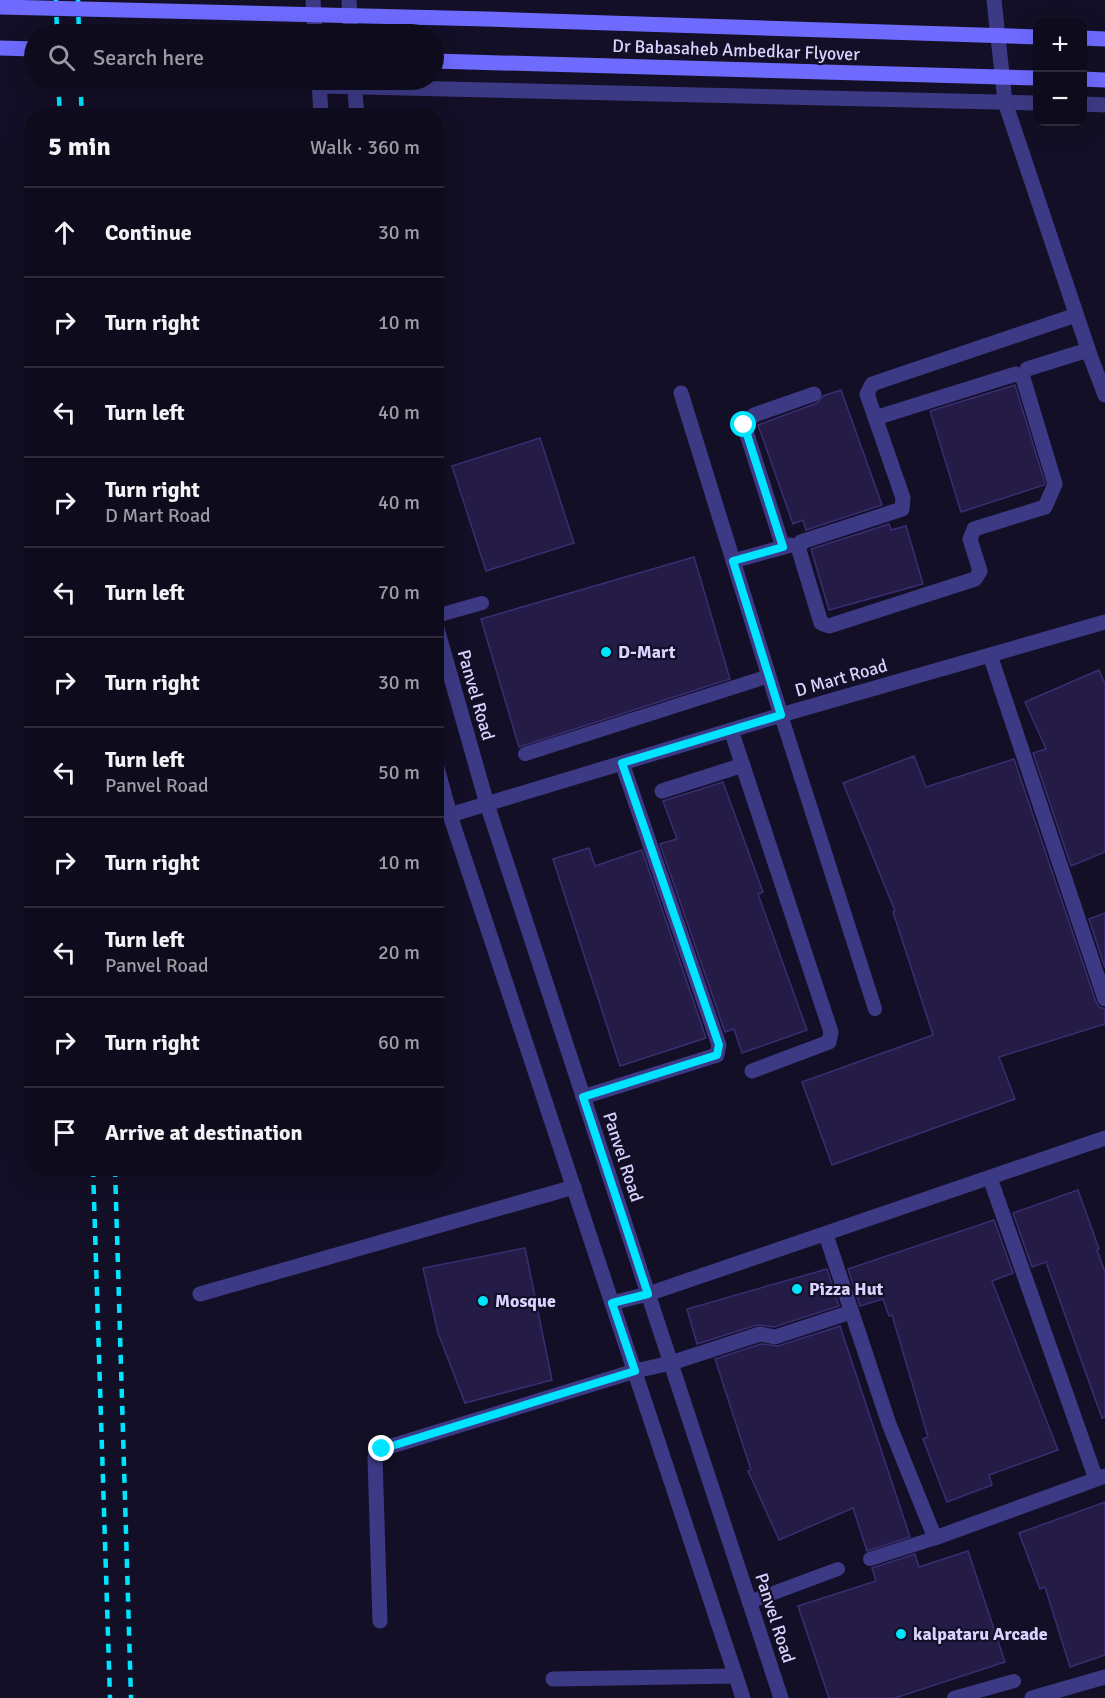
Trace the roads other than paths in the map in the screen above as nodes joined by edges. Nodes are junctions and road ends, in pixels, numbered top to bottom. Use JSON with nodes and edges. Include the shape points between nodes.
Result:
{"nodes":[{"id":1,"x":313,"y":0,"type":"edge"},
{"id":2,"x":349,"y":0,"type":"edge"},
{"id":3,"x":994,"y":0,"type":"edge"},
{"id":4,"x":0,"y":7,"type":"edge"},
{"id":5,"x":314,"y":24,"type":"edge"},
{"id":6,"x":350,"y":24,"type":"edge"},
{"id":7,"x":1033,"y":37,"type":"edge"},
{"id":8,"x":0,"y":48,"type":"edge"},
{"id":9,"x":24,"y":49,"type":"edge"},
{"id":10,"x":444,"y":61,"type":"edge"},
{"id":11,"x":1033,"y":78,"type":"edge"},
{"id":12,"x":444,"y":86,"type":"edge"},
{"id":13,"x":319,"y":90,"type":"edge"},
{"id":14,"x":355,"y":90,"type":"edge"},
{"id":15,"x":1005,"y":102,"type":"junction"},
{"id":16,"x":1033,"y":103,"type":"edge"},
{"id":17,"x":1087,"y":104,"type":"edge"},
{"id":18,"x":1105,"y":105,"type":"edge"},
{"id":19,"x":321,"y":108,"type":"edge"},
{"id":20,"x":356,"y":108,"type":"edge"},
{"id":21,"x":1076,"y":315,"type":"junction"},
{"id":22,"x":1094,"y":354,"type":"edge"},
{"id":23,"x":1027,"y":369,"type":"dead end"},
{"id":24,"x":681,"y":393,"type":"dead end"},
{"id":25,"x":814,"y":393,"type":"dead end"},
{"id":26,"x":1105,"y":395,"type":"edge"},
{"id":27,"x":874,"y":418,"type":"junction"},
{"id":28,"x":733,"y":561,"type":"junction"},
{"id":29,"x":482,"y":603,"type":"dead end"},
{"id":30,"x":444,"y":613,"type":"edge"},
{"id":31,"x":1105,"y":622,"type":"edge"},
{"id":32,"x":444,"y":654,"type":"edge"},
{"id":33,"x":990,"y":655,"type":"junction"},
{"id":34,"x":769,"y":676,"type":"junction"},
{"id":35,"x":781,"y":715,"type":"junction"},
{"id":36,"x":731,"y":730,"type":"junction"},
{"id":37,"x":525,"y":754,"type":"dead end"},
{"id":38,"x":622,"y":763,"type":"junction"},
{"id":39,"x":742,"y":765,"type":"junction"},
{"id":40,"x":662,"y":791,"type":"dead end"},
{"id":41,"x":444,"y":793,"type":"edge"},
{"id":42,"x":487,"y":804,"type":"junction"},
{"id":43,"x":450,"y":815,"type":"junction"},
{"id":44,"x":1105,"y":999,"type":"edge"},
{"id":45,"x":875,"y":1009,"type":"dead end"},
{"id":46,"x":752,"y":1071,"type":"dead end"},
{"id":47,"x":583,"y":1097,"type":"junction"},
{"id":48,"x":1105,"y":1138,"type":"edge"},
{"id":49,"x":990,"y":1178,"type":"junction"},
{"id":50,"x":574,"y":1186,"type":"junction"},
{"id":51,"x":825,"y":1235,"type":"junction"},
{"id":52,"x":201,"y":1294,"type":"dead end"},
{"id":53,"x":648,"y":1294,"type":"junction"},
{"id":54,"x":612,"y":1303,"type":"junction"},
{"id":55,"x":851,"y":1312,"type":"junction"},
{"id":56,"x":671,"y":1363,"type":"junction"},
{"id":57,"x":635,"y":1371,"type":"junction"},
{"id":58,"x":1101,"y":1477,"type":"edge"},
{"id":59,"x":935,"y":1538,"type":"junction"},
{"id":60,"x":870,"y":1559,"type":"dead end"},
{"id":61,"x":838,"y":1569,"type":"dead end"},
{"id":62,"x":749,"y":1602,"type":"junction"},
{"id":63,"x":380,"y":1621,"type":"dead end"},
{"id":64,"x":736,"y":1676,"type":"junction"},
{"id":65,"x":1105,"y":1677,"type":"edge"},
{"id":66,"x":553,"y":1679,"type":"dead end"},
{"id":67,"x":1014,"y":1681,"type":"dead end"},
{"id":68,"x":743,"y":1698,"type":"edge"},
{"id":69,"x":781,"y":1698,"type":"edge"},
{"id":70,"x":954,"y":1698,"type":"edge"},
{"id":71,"x":1032,"y":1698,"type":"edge"}],
"edges":[{"from":1,"to":5,"type":"street"},
{"from":2,"to":6,"type":"street"},
{"from":3,"to":15,"type":"street"},
{"from":4,"to":7,"type":"main road","name":"Dr Babasaheb Ambedkar Flyover","bridge":true},
{"from":8,"to":9,"type":"main road"},
{"from":10,"to":11,"type":"main road","name":"Dr Babasaheb Ambedkar Flyover","bridge":true},
{"from":12,"to":15,"type":"street"},
{"from":13,"to":19,"type":"street"},
{"from":14,"to":20,"type":"street"},
{"from":15,"to":16,"type":"street"},
{"from":15,"to":21,"type":"street"},
{"from":17,"to":18,"type":"street"},
{"from":21,"to":22,"type":"street"},
{"from":21,"to":27,"type":"street","via":[[872,384],[867,394]]},
{"from":22,"to":23,"type":"street"},
{"from":22,"to":26,"type":"street"},
{"from":24,"to":28,"type":"street"},
{"from":25,"to":28,"type":"street","via":[[753,415],[744,425],[788,546]]},
{"from":27,"to":27,"type":"street","via":[[903,498],[902,509],[801,542],[799,550],[821,623],[829,626],[975,579],[980,571],[970,539],[974,530],[1045,507],[1055,484],[1023,378],[1016,374]]},
{"from":28,"to":34,"type":"street"},
{"from":29,"to":30,"type":"lane"},
{"from":31,"to":33,"type":"street","name":"D Mart Road"},
{"from":32,"to":42,"type":"street","name":"Panvel Road"},
{"from":33,"to":35,"type":"street","name":"D Mart Road"},
{"from":33,"to":44,"type":"street"},
{"from":34,"to":35,"type":"street"},
{"from":34,"to":37,"type":"lane"},
{"from":35,"to":36,"type":"street","name":"D Mart Road"},
{"from":35,"to":45,"type":"lane"},
{"from":36,"to":38,"type":"street","name":"D Mart Road"},
{"from":36,"to":39,"type":"street"},
{"from":38,"to":42,"type":"street","name":"D Mart Road"},
{"from":38,"to":47,"type":"street","via":[[719,1045],[717,1055]]},
{"from":39,"to":40,"type":"street"},
{"from":39,"to":46,"type":"street","via":[[831,1032],[829,1042]]},
{"from":41,"to":43,"type":"street"},
{"from":42,"to":43,"type":"street","name":"D Mart Road"},
{"from":42,"to":47,"type":"street","name":"Panvel Road"},
{"from":43,"to":50,"type":"street"},
{"from":47,"to":53,"type":"street","name":"Panvel Road"},
{"from":48,"to":49,"type":"street"},
{"from":49,"to":51,"type":"street"},
{"from":49,"to":58,"type":"street"},
{"from":50,"to":52,"type":"street"},
{"from":50,"to":54,"type":"street"},
{"from":51,"to":53,"type":"street"},
{"from":51,"to":55,"type":"street"},
{"from":53,"to":54,"type":"street"},
{"from":53,"to":56,"type":"street","name":"Panvel Road"},
{"from":54,"to":57,"type":"street"},
{"from":55,"to":56,"type":"street","via":[[775,1337],[760,1334]]},
{"from":55,"to":59,"type":"street","via":[[889,1424]]},
{"from":56,"to":57,"type":"street"},
{"from":56,"to":62,"type":"street","name":"Panvel Road"},
{"from":57,"to":63,"type":"street","via":[[382,1449],[375,1457]]},
{"from":57,"to":64,"type":"street"},
{"from":58,"to":59,"type":"street"},
{"from":59,"to":60,"type":"lane"},
{"from":61,"to":62,"type":"lane"},
{"from":62,"to":69,"type":"street","name":"Panvel Road"},
{"from":64,"to":66,"type":"street"},
{"from":64,"to":68,"type":"street"},
{"from":65,"to":71,"type":"street"},
{"from":67,"to":70,"type":"lane"}]}
